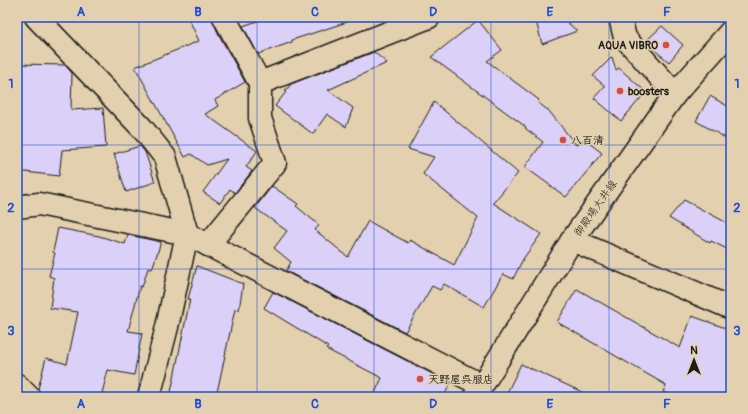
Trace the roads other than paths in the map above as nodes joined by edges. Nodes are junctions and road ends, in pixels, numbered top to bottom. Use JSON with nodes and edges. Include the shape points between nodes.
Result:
{"nodes":[{"id":1,"x":36,"y":17,"type":"edge"},
{"id":2,"x":224,"y":17,"type":"edge"},
{"id":3,"x":429,"y":17,"type":"edge"},
{"id":4,"x":620,"y":17,"type":"edge"},
{"id":5,"x":731,"y":31,"type":"edge"},
{"id":6,"x":260,"y":83,"type":"junction"},
{"id":7,"x":675,"y":94,"type":"junction"},
{"id":8,"x":17,"y":207,"type":"edge"},
{"id":9,"x":187,"y":234,"type":"junction"},
{"id":10,"x":572,"y":240,"type":"junction"},
{"id":11,"x":208,"y":245,"type":"junction"},
{"id":12,"x":731,"y":308,"type":"edge"},
{"id":13,"x":17,"y":385,"type":"edge"},
{"id":14,"x":478,"y":391,"type":"edge"},
{"id":15,"x":29,"y":397,"type":"edge"},
{"id":16,"x":149,"y":397,"type":"edge"}],
"edges":[{"from":1,"to":9,"type":"street","via":[[142,128],[165,157]]},
{"from":2,"to":6,"type":"street"},
{"from":3,"to":6,"type":"street"},
{"from":4,"to":7,"type":"street","via":[[625,38]]},
{"from":5,"to":7,"type":"street","name":"御殿場大井線"},
{"from":6,"to":11,"type":"street","via":[[260,118],[275,163]]},
{"from":7,"to":10,"type":"street","name":"御殿場大井線"},
{"from":8,"to":9,"type":"street","via":[[39,204]]},
{"from":9,"to":11,"type":"street"},
{"from":9,"to":16,"type":"street"},
{"from":10,"to":12,"type":"street"},
{"from":10,"to":14,"type":"street","name":"御殿場大井線"},
{"from":11,"to":14,"type":"street"},
{"from":13,"to":15,"type":"street"}]}
